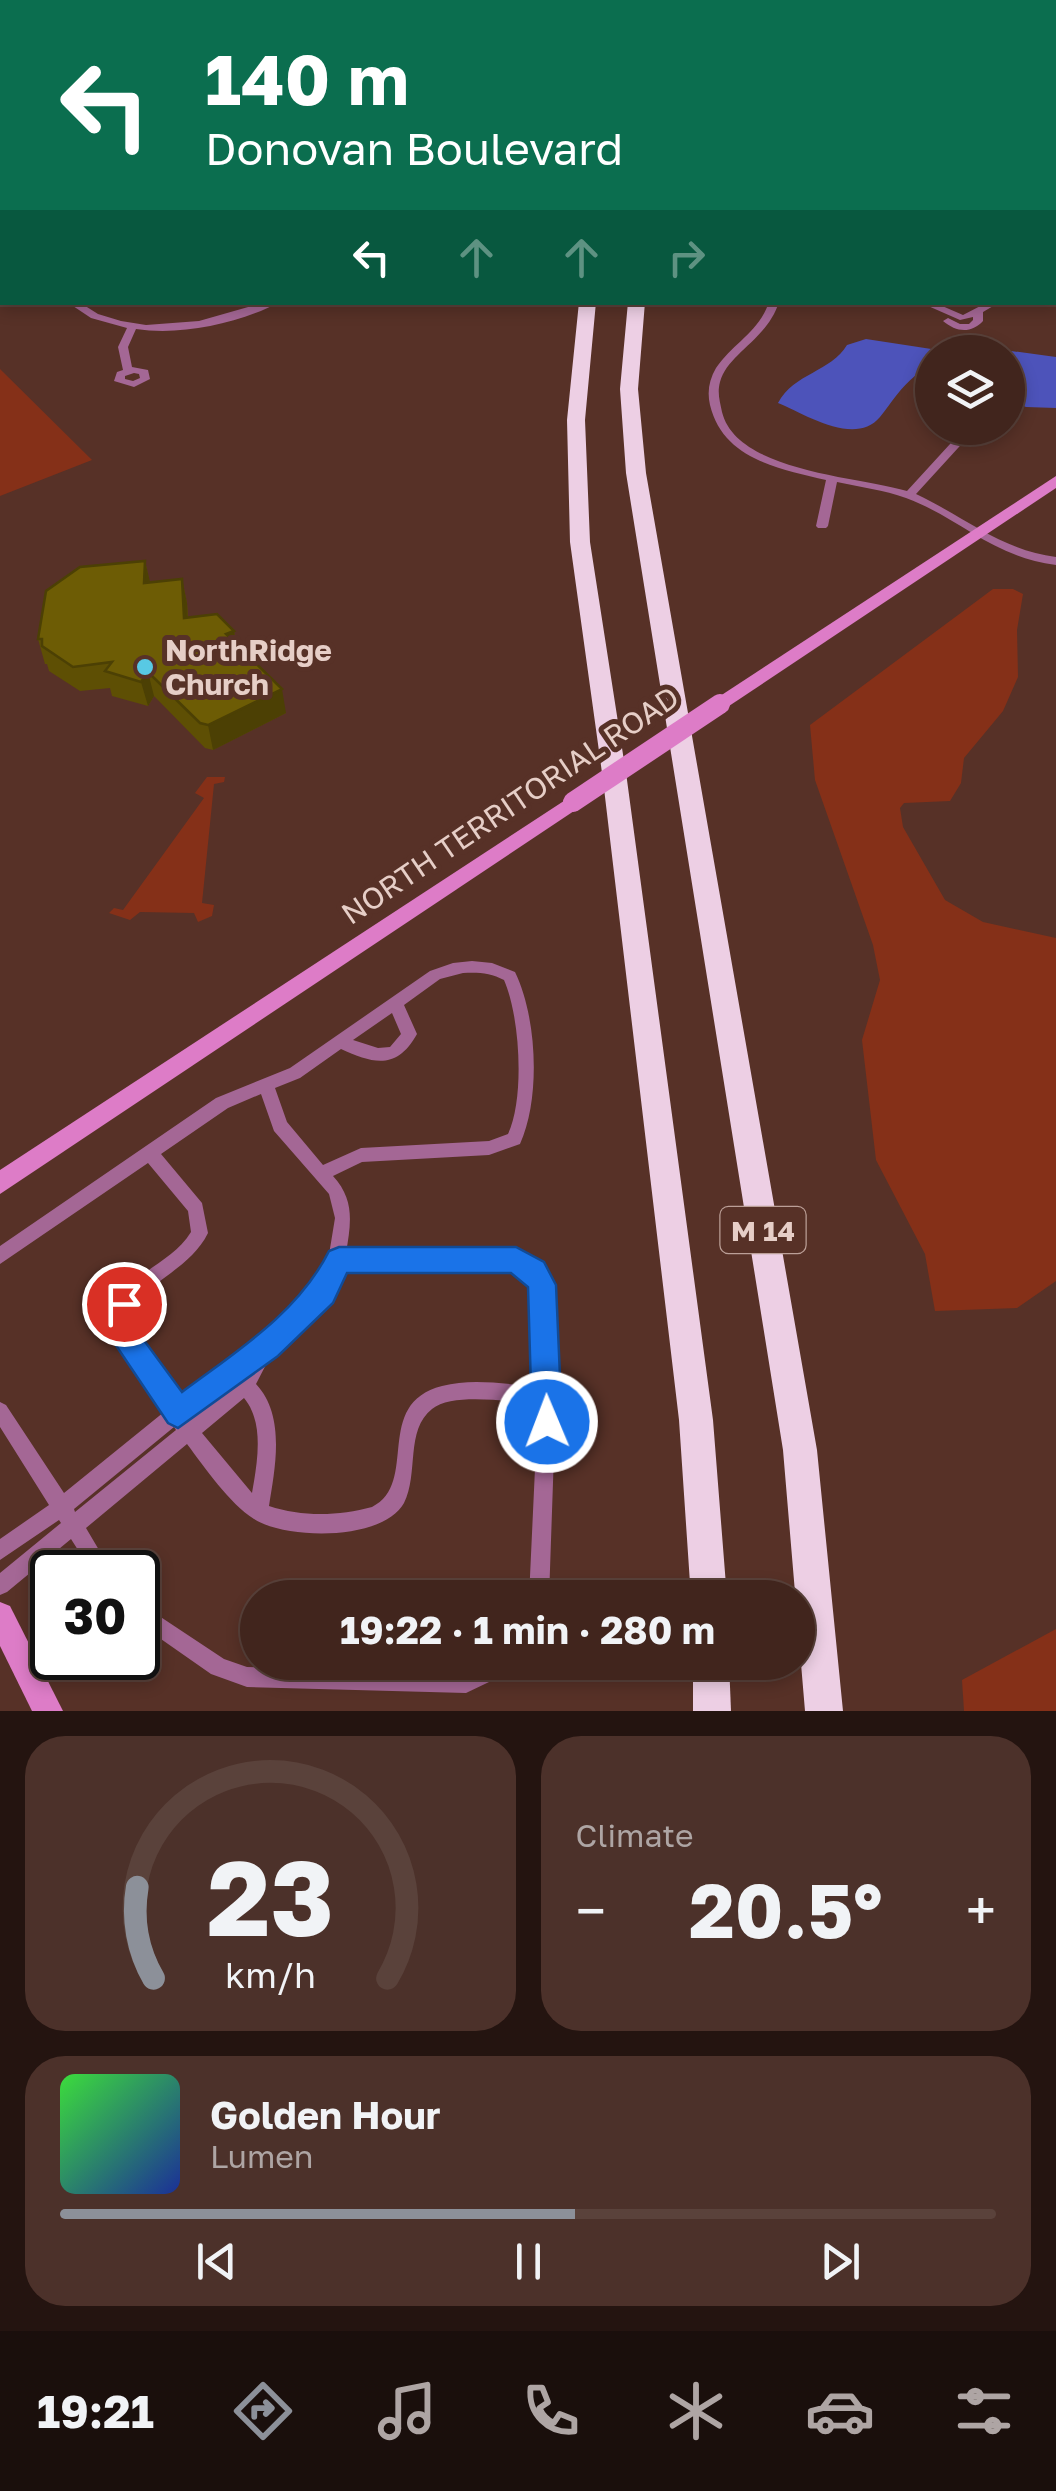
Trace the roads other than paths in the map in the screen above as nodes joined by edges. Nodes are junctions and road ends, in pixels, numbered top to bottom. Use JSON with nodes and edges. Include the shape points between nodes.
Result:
{"nodes":[{"id":1,"x":76,"y":305,"type":"edge"},
{"id":2,"x":266,"y":305,"type":"edge"},
{"id":3,"x":588,"y":305,"type":"edge"},
{"id":4,"x":636,"y":305,"type":"edge"},
{"id":5,"x":773,"y":305,"type":"edge"},
{"id":6,"x":929,"y":305,"type":"edge"},
{"id":7,"x":991,"y":305,"type":"edge"},
{"id":8,"x":133,"y":326,"type":"junction"},
{"id":9,"x":128,"y":370,"type":"dead end"},
{"id":10,"x":955,"y":445,"type":"edge"},
{"id":11,"x":832,"y":479,"type":"junction"},
{"id":12,"x":1056,"y":481,"type":"edge"},
{"id":13,"x":909,"y":496,"type":"junction"},
{"id":14,"x":822,"y":526,"type":"dead end"},
{"id":15,"x":978,"y":533,"type":"junction"},
{"id":16,"x":1056,"y":561,"type":"edge"},
{"id":17,"x":395,"y":1002,"type":"junction"},
{"id":18,"x":340,"y":1041,"type":"junction"},
{"id":19,"x":267,"y":1087,"type":"junction"},
{"id":20,"x":149,"y":1152,"type":"junction"},
{"id":21,"x":322,"y":1173,"type":"junction"},
{"id":22,"x":0,"y":1183,"type":"edge"},
{"id":23,"x":0,"y":1256,"type":"edge"},
{"id":24,"x":339,"y":1260,"type":"junction"},
{"id":25,"x":267,"y":1346,"type":"junction"},
{"id":26,"x":245,"y":1386,"type":"junction"},
{"id":27,"x":547,"y":1396,"type":"junction"},
{"id":28,"x":0,"y":1411,"type":"edge"},
{"id":29,"x":178,"y":1413,"type":"junction"},
{"id":30,"x":192,"y":1432,"type":"junction"},
{"id":31,"x":60,"y":1510,"type":"junction"},
{"id":32,"x":259,"y":1511,"type":"junction"},
{"id":33,"x":72,"y":1530,"type":"junction"},
{"id":34,"x":0,"y":1550,"type":"edge"},
{"id":35,"x":86,"y":1550,"type":"edge"},
{"id":36,"x":540,"y":1580,"type":"edge"},
{"id":37,"x":708,"y":1580,"type":"edge"},
{"id":38,"x":0,"y":1585,"type":"edge"},
{"id":39,"x":0,"y":1616,"type":"edge"},
{"id":40,"x":160,"y":1627,"type":"edge"},
{"id":41,"x":240,"y":1675,"type":"edge"},
{"id":42,"x":335,"y":1680,"type":"edge"},
{"id":43,"x":479,"y":1680,"type":"edge"},
{"id":44,"x":711,"y":1680,"type":"edge"},
{"id":45,"x":48,"y":1711,"type":"edge"},
{"id":46,"x":712,"y":1711,"type":"edge"},
{"id":47,"x":824,"y":1711,"type":"edge"}],
"edges":[{"from":1,"to":8,"type":"street"},
{"from":2,"to":8,"type":"street","via":[[201,325]]},
{"from":3,"to":37,"type":"highway","via":[[575,432],[578,490],[696,1420]]},
{"from":4,"to":47,"type":"highway","number":"M 14","via":[[629,389],[636,473],[800,1450]]},
{"from":5,"to":11,"type":"street","via":[[767,324],[716,377],[716,412],[736,440],[766,460]]},
{"from":6,"to":7,"type":"street","via":[[963,328],[977,324],[978,312]]},
{"from":8,"to":9,"type":"street","via":[[123,348]]},
{"from":10,"to":13,"type":"street"},
{"from":11,"to":13,"type":"street"},
{"from":11,"to":14,"type":"street"},
{"from":12,"to":15,"type":"main road","name":"NORTH TERRITORIAL ROAD"},
{"from":13,"to":15,"type":"street"},
{"from":15,"to":16,"type":"street","via":[[1026,559]]},
{"from":15,"to":22,"type":"main road","name":"NORTH TERRITORIAL ROAD","bridge":true},
{"from":17,"to":18,"type":"street"},
{"from":17,"to":18,"type":"street","via":[[409,1034],[404,1046],[392,1054],[366,1054]]},
{"from":17,"to":21,"type":"street","via":[[450,969],[492,968],[510,976],[518,996],[524,1124],[497,1147],[361,1155]]},
{"from":18,"to":19,"type":"street"},
{"from":19,"to":20,"type":"street","via":[[222,1102]]},
{"from":19,"to":21,"type":"street","via":[[280,1126]]},
{"from":20,"to":23,"type":"street"},
{"from":20,"to":29,"type":"street","via":[[200,1214],[200,1233],[187,1253],[132,1294],[120,1324]]},
{"from":21,"to":24,"type":"street","via":[[342,1206]]},
{"from":24,"to":25,"type":"street","via":[[323,1294]]},
{"from":24,"to":27,"type":"street","via":[[504,1258],[526,1264],[544,1298]]},
{"from":25,"to":26,"type":"street"},
{"from":25,"to":29,"type":"street"},
{"from":26,"to":30,"type":"street"},
{"from":26,"to":32,"type":"street","via":[[262,1407]]},
{"from":27,"to":32,"type":"street","via":[[447,1392],[428,1400],[409,1424],[395,1499],[365,1520],[288,1521]]},
{"from":27,"to":36,"type":"street"},
{"from":28,"to":31,"type":"street"},
{"from":29,"to":30,"type":"street"},
{"from":29,"to":31,"type":"street"},
{"from":30,"to":32,"type":"street"},
{"from":30,"to":33,"type":"street"},
{"from":31,"to":33,"type":"street"},
{"from":31,"to":34,"type":"street"},
{"from":33,"to":35,"type":"street"},
{"from":33,"to":38,"type":"street"},
{"from":39,"to":45,"type":"main road"},
{"from":40,"to":41,"type":"street"},
{"from":42,"to":43,"type":"street"},
{"from":44,"to":46,"type":"highway"}]}
